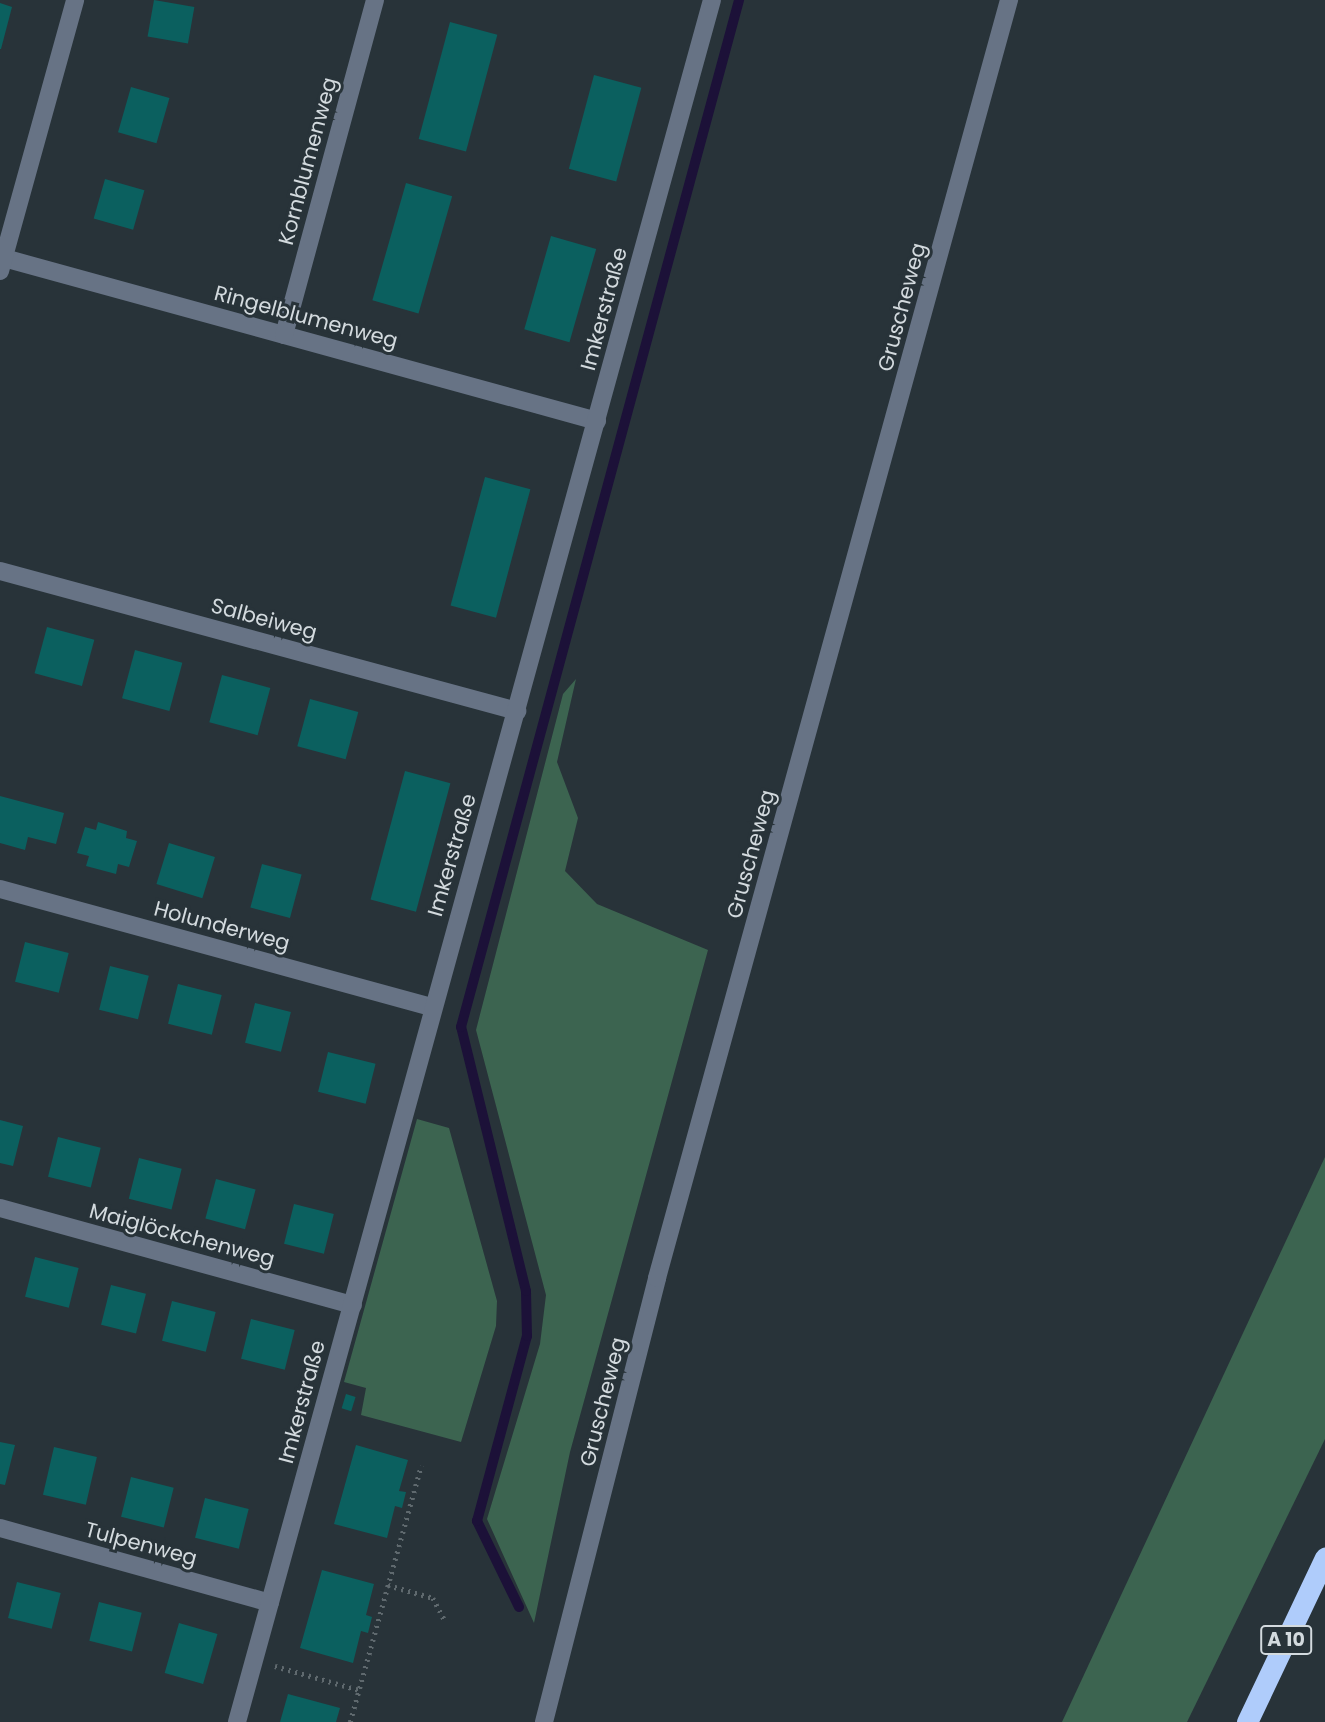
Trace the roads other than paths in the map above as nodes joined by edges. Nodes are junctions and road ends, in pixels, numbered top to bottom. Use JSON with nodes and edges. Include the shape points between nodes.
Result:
{"nodes":[{"id":1,"x":75,"y":0,"type":"edge"},
{"id":2,"x":376,"y":0,"type":"edge"},
{"id":3,"x":712,"y":0,"type":"edge"},
{"id":4,"x":1009,"y":0,"type":"edge"},
{"id":5,"x":2,"y":264,"type":"edge"},
{"id":6,"x":284,"y":335,"type":"junction"},
{"id":7,"x":597,"y":421,"type":"junction"},
{"id":8,"x":0,"y":571,"type":"edge"},
{"id":9,"x":517,"y":711,"type":"junction"},
{"id":10,"x":0,"y":889,"type":"edge"},
{"id":11,"x":432,"y":1007,"type":"junction"},
{"id":12,"x":0,"y":1208,"type":"edge"},
{"id":13,"x":353,"y":1305,"type":"junction"},
{"id":14,"x":0,"y":1528,"type":"edge"},
{"id":15,"x":1325,"y":1558,"type":"edge"},
{"id":16,"x":270,"y":1603,"type":"junction"},
{"id":17,"x":237,"y":1722,"type":"edge"},
{"id":18,"x":544,"y":1722,"type":"edge"},
{"id":19,"x":1247,"y":1722,"type":"edge"}],
"edges":[{"from":1,"to":5,"type":"street"},
{"from":2,"to":6,"type":"street","name":"Kornblumenweg"},
{"from":3,"to":7,"type":"street","name":"Imkerstraße"},
{"from":4,"to":18,"type":"street","name":"Gruscheweg","via":[[657,1278]]},
{"from":5,"to":6,"type":"street","name":"Ringelblumenweg"},
{"from":6,"to":7,"type":"street","name":"Ringelblumenweg"},
{"from":7,"to":9,"type":"street","name":"Imkerstraße"},
{"from":8,"to":9,"type":"street","name":"Salbeiweg"},
{"from":9,"to":11,"type":"street","name":"Imkerstraße"},
{"from":10,"to":11,"type":"street","name":"Holunderweg"},
{"from":11,"to":13,"type":"street","name":"Imkerstraße"},
{"from":12,"to":13,"type":"street","name":"Maiglöckchenweg"},
{"from":13,"to":16,"type":"street","name":"Imkerstraße"},
{"from":14,"to":16,"type":"street","name":"Tulpenweg"},
{"from":15,"to":19,"type":"highway","number":"A 10"},
{"from":16,"to":17,"type":"street","name":"Imkerstraße"}]}
